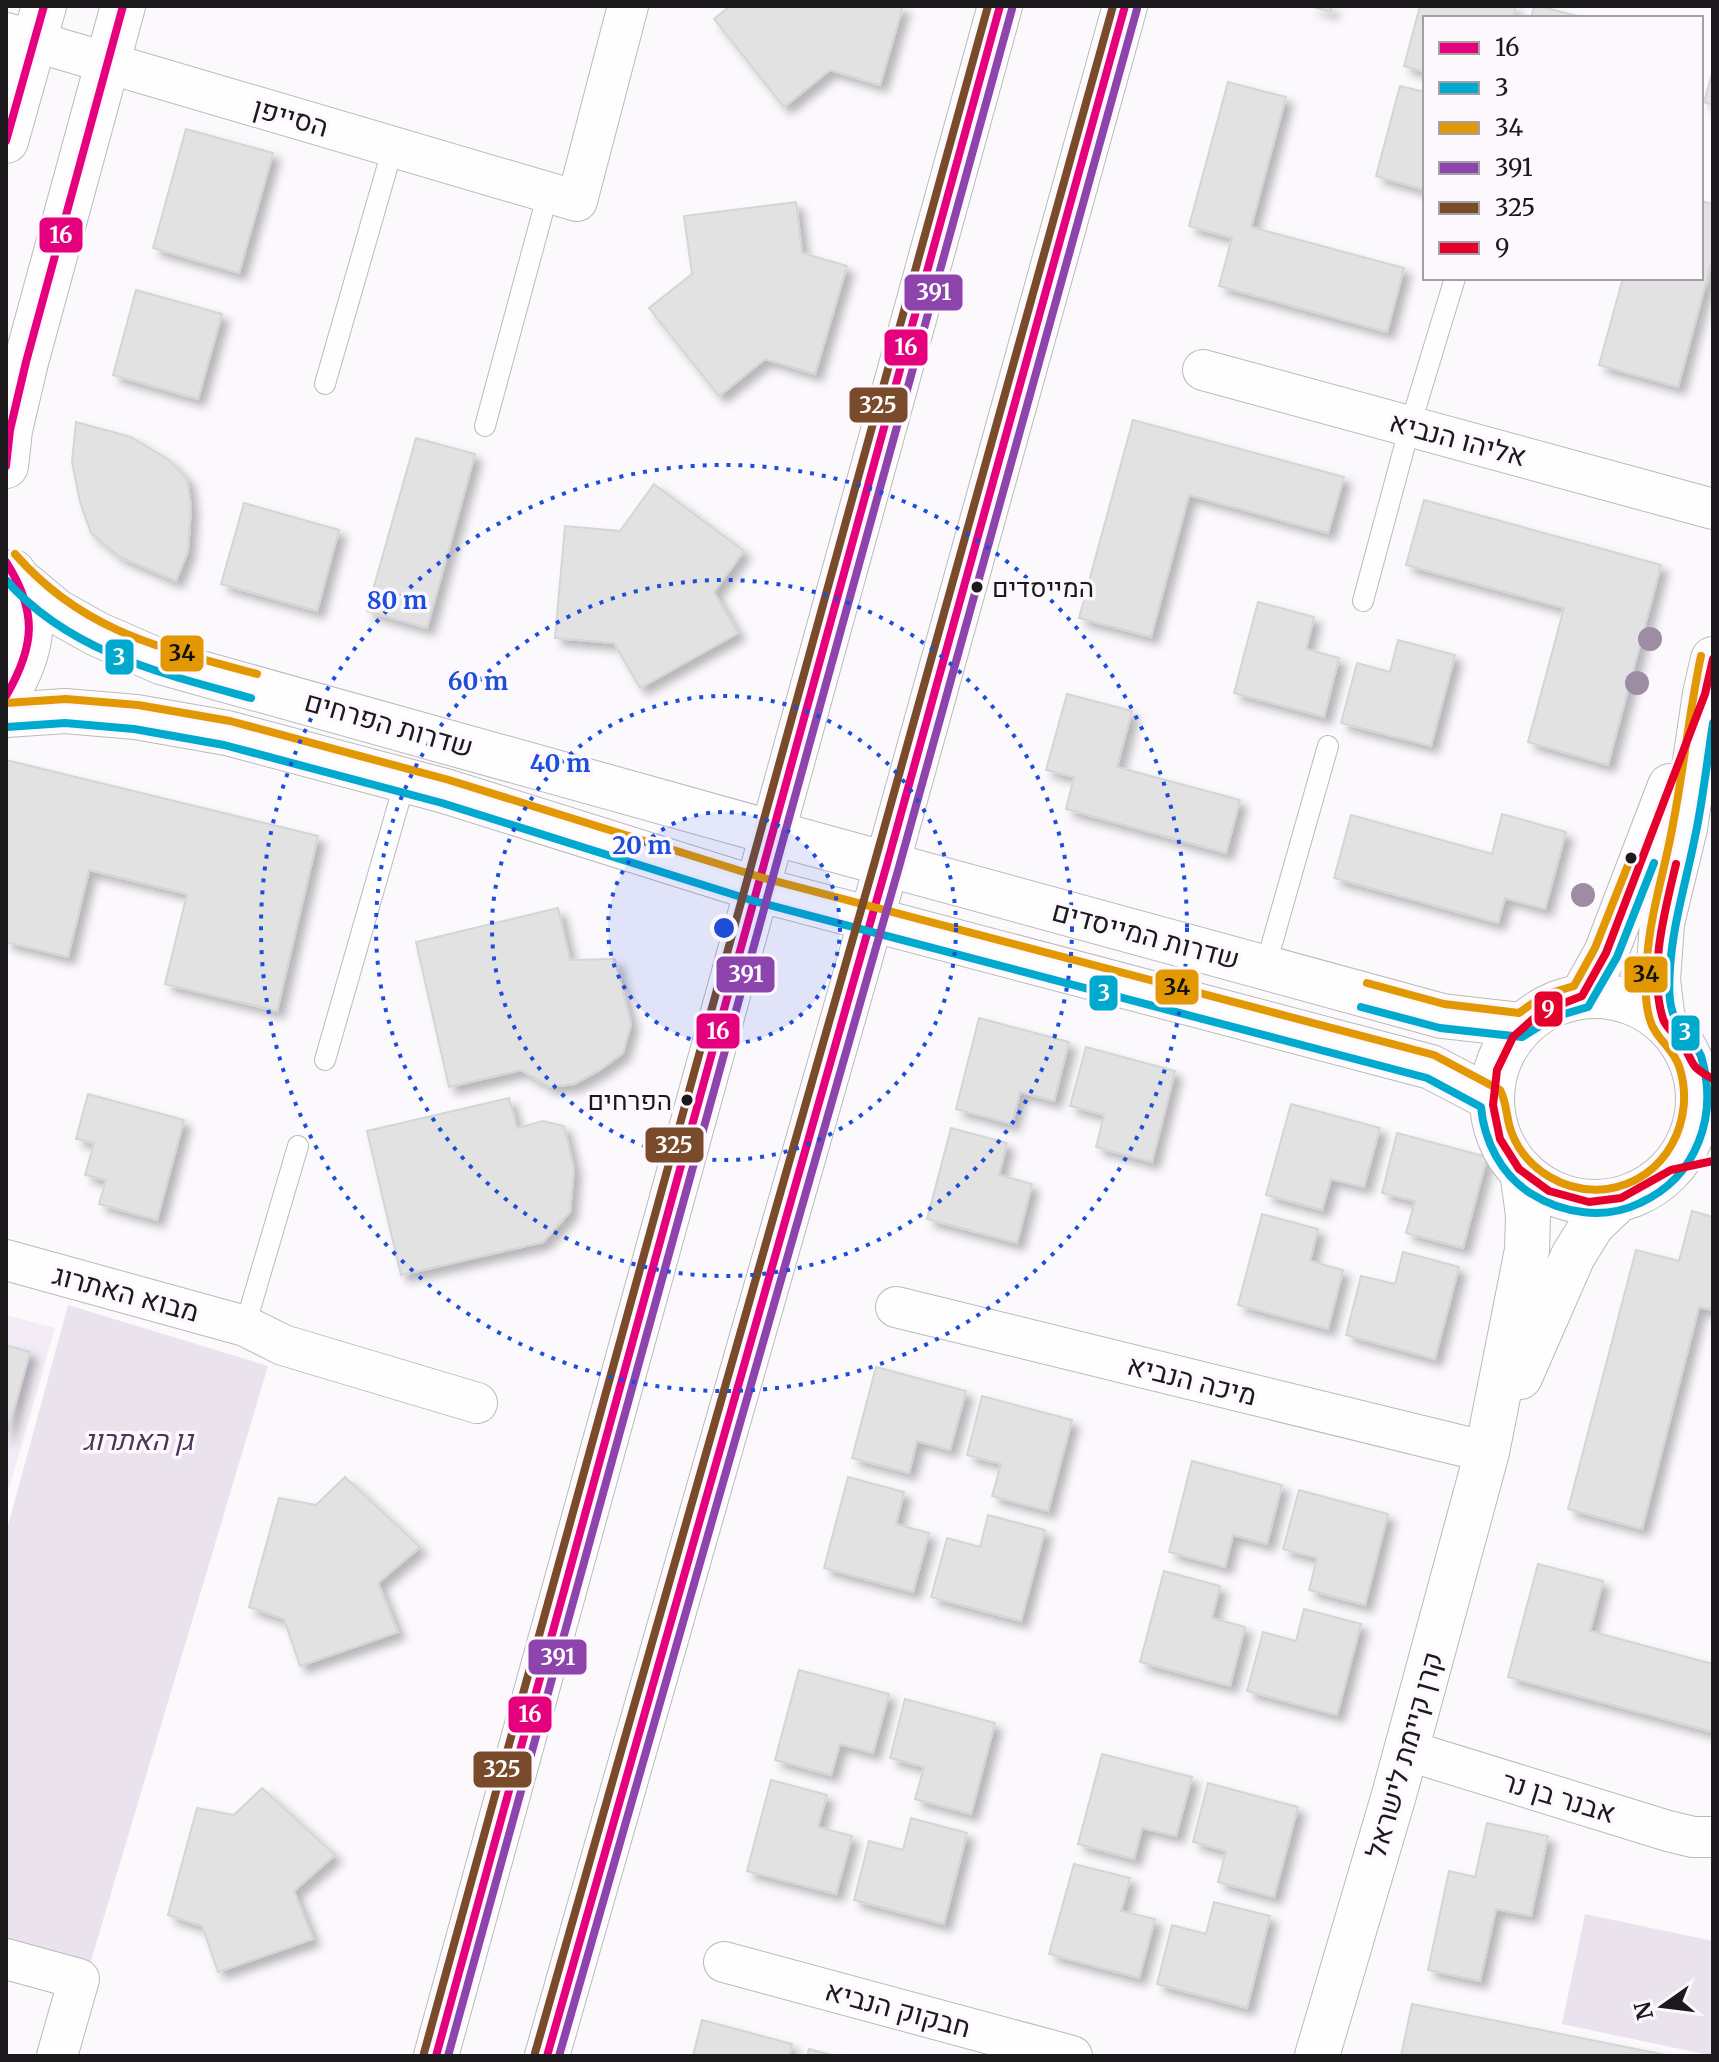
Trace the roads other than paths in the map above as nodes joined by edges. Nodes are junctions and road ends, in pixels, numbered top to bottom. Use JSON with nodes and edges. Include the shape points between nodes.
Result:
{"nodes":[{"id":1,"x":123,"y":6,"type":"edge"},
{"id":2,"x":628,"y":6,"type":"edge"},
{"id":3,"x":1000,"y":6,"type":"edge"},
{"id":4,"x":1125,"y":6,"type":"edge"},
{"id":5,"x":28,"y":27,"type":"edge"},
{"id":6,"x":107,"y":62,"type":"junction"},
{"id":7,"x":6,"y":141,"type":"edge"},
{"id":8,"x":393,"y":147,"type":"junction"},
{"id":9,"x":548,"y":193,"type":"junction"},
{"id":10,"x":1454,"y":280,"type":"edge"},
{"id":11,"x":1203,"y":370,"type":"dead end"},
{"id":12,"x":325,"y":384,"type":"dead end"},
{"id":13,"x":485,"y":426,"type":"dead end"},
{"id":14,"x":1410,"y":426,"type":"junction"},
{"id":15,"x":6,"y":466,"type":"edge"},
{"id":16,"x":1713,"y":509,"type":"edge"},
{"id":17,"x":13,"y":572,"type":"edge"},
{"id":18,"x":1363,"y":601,"type":"dead end"},
{"id":19,"x":1709,"y":676,"type":"edge"},
{"id":20,"x":6,"y":696,"type":"edge"},
{"id":21,"x":6,"y":715,"type":"edge"},
{"id":22,"x":1328,"y":746,"type":"dead end"},
{"id":23,"x":405,"y":781,"type":"junction"},
{"id":24,"x":1699,"y":832,"type":"edge"},
{"id":25,"x":773,"y":833,"type":"junction"},
{"id":26,"x":887,"y":864,"type":"junction"},
{"id":27,"x":757,"y":889,"type":"junction"},
{"id":28,"x":869,"y":917,"type":"junction"},
{"id":29,"x":1265,"y":968,"type":"junction"},
{"id":30,"x":1582,"y":996,"type":"junction"},
{"id":31,"x":1663,"y":1021,"type":"junction"},
{"id":32,"x":1522,"y":1025,"type":"junction"},
{"id":33,"x":325,"y":1060,"type":"dead end"},
{"id":34,"x":1703,"y":1073,"type":"edge"},
{"id":35,"x":1492,"y":1099,"type":"junction"},
{"id":36,"x":298,"y":1146,"type":"dead end"},
{"id":37,"x":1713,"y":1161,"type":"edge"},
{"id":38,"x":1522,"y":1171,"type":"junction"},
{"id":39,"x":1667,"y":1173,"type":"junction"},
{"id":40,"x":1619,"y":1199,"type":"junction"},
{"id":41,"x":6,"y":1260,"type":"edge"},
{"id":42,"x":896,"y":1307,"type":"dead end"},
{"id":43,"x":245,"y":1326,"type":"junction"},
{"id":44,"x":477,"y":1403,"type":"dead end"},
{"id":45,"x":1487,"y":1452,"type":"junction"},
{"id":46,"x":1406,"y":1750,"type":"junction"},
{"id":47,"x":1713,"y":1837,"type":"edge"},
{"id":48,"x":6,"y":1959,"type":"edge"},
{"id":49,"x":724,"y":1962,"type":"dead end"},
{"id":50,"x":57,"y":2056,"type":"edge"},
{"id":51,"x":436,"y":2056,"type":"edge"},
{"id":52,"x":547,"y":2056,"type":"edge"},
{"id":53,"x":1072,"y":2056,"type":"edge"},
{"id":54,"x":1317,"y":2056,"type":"edge"}],
"edges":[{"from":1,"to":6,"type":"street"},
{"from":2,"to":9,"type":"street","name":"הסייפן","via":[[577,201]]},
{"from":3,"to":25,"type":"street"},
{"from":4,"to":26,"type":"street"},
{"from":5,"to":6,"type":"street","name":"הסייפן"},
{"from":5,"to":7,"type":"street"},
{"from":6,"to":8,"type":"street","name":"הסייפן"},
{"from":6,"to":15,"type":"street","via":[[26,362]]},
{"from":8,"to":9,"type":"street","name":"הסייפן"},
{"from":8,"to":12,"type":"lane"},
{"from":9,"to":13,"type":"lane"},
{"from":10,"to":14,"type":"lane"},
{"from":11,"to":14,"type":"street","name":"אליהו הנביא"},
{"from":14,"to":16,"type":"street","name":"אליהו הנביא"},
{"from":14,"to":18,"type":"lane"},
{"from":17,"to":20,"type":"street","via":[[29,610],[30,642],[22,671]]},
{"from":17,"to":25,"type":"street","name":"שדרות הפרחים","via":[[56,611],[161,662]]},
{"from":19,"to":24,"type":"street"},
{"from":19,"to":30,"type":"street","via":[[1629,897]]},
{"from":21,"to":23,"type":"street","name":"שדרות הפרחים","via":[[65,711],[136,717],[227,733]]},
{"from":22,"to":29,"type":"lane"},
{"from":23,"to":27,"type":"street","name":"שדרות הפרחים"},
{"from":23,"to":33,"type":"lane"},
{"from":24,"to":31,"type":"street","via":[[1662,923],[1658,980]]},
{"from":25,"to":26,"type":"street","name":"שדרות המייסדים"},
{"from":25,"to":27,"type":"street"},
{"from":26,"to":28,"type":"street"},
{"from":26,"to":29,"type":"street","name":"שדרות המייסדים"},
{"from":27,"to":28,"type":"street","name":"שדרות המייסדים"},
{"from":27,"to":51,"type":"street"},
{"from":28,"to":35,"type":"street","name":"שדרות המייסדים","via":[[1431,1067]]},
{"from":28,"to":52,"type":"street"},
{"from":29,"to":32,"type":"street","name":"שדרות המייסדים","via":[[1442,1016]]},
{"from":30,"to":31,"type":"street","via":[[1625,1000]]},
{"from":30,"to":32,"type":"street","via":[[1549,1006]]},
{"from":31,"to":34,"type":"street"},
{"from":32,"to":35,"type":"street","via":[[1499,1059]]},
{"from":34,"to":39,"type":"street","via":[[1695,1122],[1684,1151]]},
{"from":35,"to":38,"type":"street","via":[[1501,1141]]},
{"from":36,"to":43,"type":"lane"},
{"from":37,"to":39,"type":"street"},
{"from":38,"to":40,"type":"street","via":[[1560,1196],[1589,1202]]},
{"from":38,"to":45,"type":"street","name":"קרן קיימת לישראל","via":[[1527,1250]]},
{"from":39,"to":40,"type":"street"},
{"from":40,"to":45,"type":"street","name":"קרן קיימת לישראל","via":[[1592,1225],[1573,1256]]},
{"from":41,"to":43,"type":"street","name":"מבוא האתרוג"},
{"from":42,"to":45,"type":"street","name":"מיכה הנביא"},
{"from":43,"to":44,"type":"street","name":"מבוא האתרוג","via":[[283,1345]]},
{"from":45,"to":46,"type":"street","name":"קרן קיימת לישראל"},
{"from":46,"to":47,"type":"street","name":"אבנר בן נר","via":[[1668,1831]]},
{"from":46,"to":54,"type":"street","name":"קרן קיימת לישראל"},
{"from":48,"to":50,"type":"street","via":[[79,1979]]},
{"from":49,"to":53,"type":"street","name":"חבקוק הנביא"}]}
